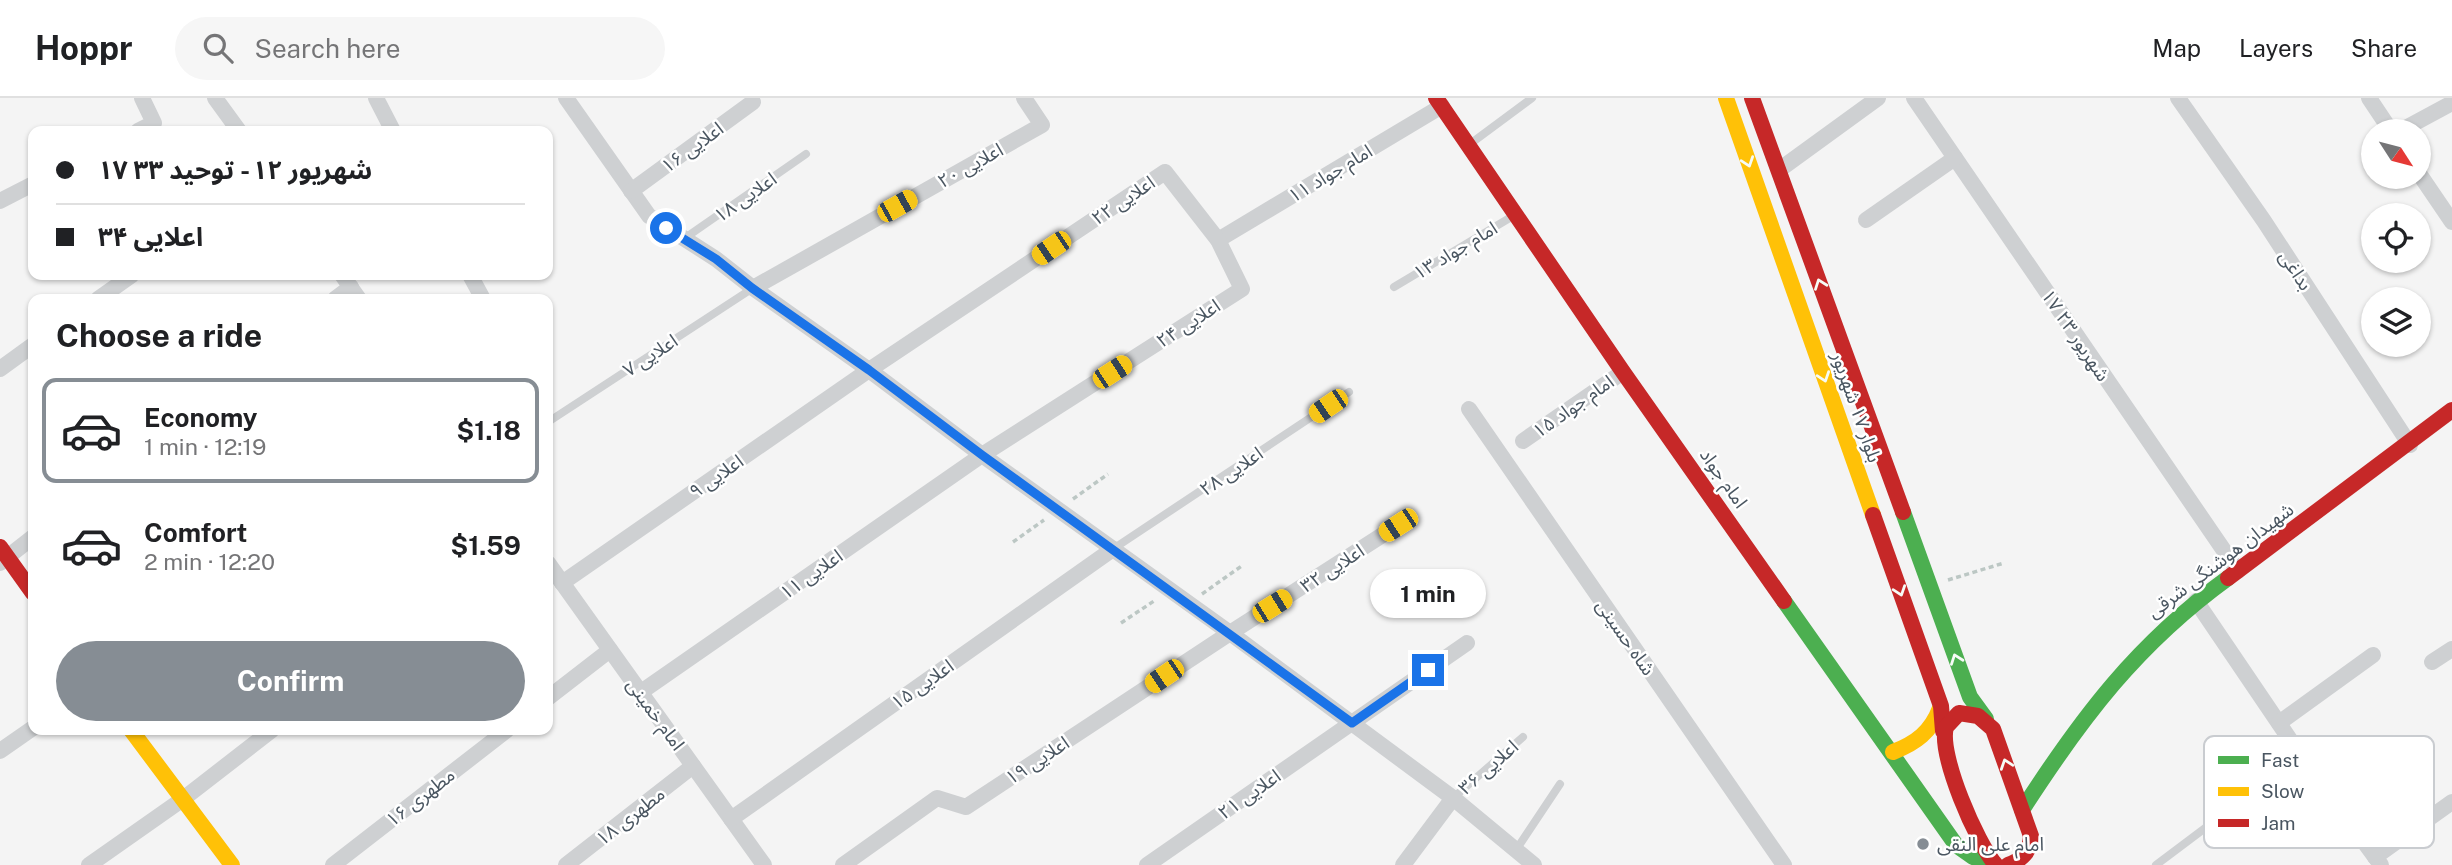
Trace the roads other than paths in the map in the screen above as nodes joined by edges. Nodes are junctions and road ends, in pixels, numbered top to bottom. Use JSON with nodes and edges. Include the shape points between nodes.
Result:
{"nodes":[{"id":1,"x":143,"y":98,"type":"edge"},
{"id":2,"x":215,"y":98,"type":"edge"},
{"id":3,"x":376,"y":98,"type":"edge"},
{"id":4,"x":568,"y":98,"type":"edge"},
{"id":5,"x":1024,"y":98,"type":"edge"},
{"id":6,"x":1532,"y":98,"type":"edge"},
{"id":7,"x":1726,"y":98,"type":"edge"},
{"id":8,"x":1752,"y":98,"type":"edge"},
{"id":9,"x":1878,"y":98,"type":"edge"},
{"id":10,"x":1914,"y":98,"type":"edge"},
{"id":11,"x":2178,"y":98,"type":"edge"},
{"id":12,"x":2369,"y":98,"type":"edge"},
{"id":13,"x":1444,"y":101,"type":"edge"},
{"id":14,"x":753,"y":103,"type":"dead end"},
{"id":15,"x":2452,"y":103,"type":"edge"},
{"id":16,"x":2383,"y":119,"type":"edge"},
{"id":17,"x":2422,"y":119,"type":"edge"},
{"id":18,"x":148,"y":126,"type":"edge"},
{"id":19,"x":235,"y":126,"type":"edge"},
{"id":20,"x":390,"y":126,"type":"edge"},
{"id":21,"x":1469,"y":145,"type":"junction"},
{"id":22,"x":806,"y":154,"type":"dead end"},
{"id":23,"x":1955,"y":158,"type":"junction"},
{"id":24,"x":1779,"y":170,"type":"junction"},
{"id":25,"x":28,"y":186,"type":"edge"},
{"id":26,"x":2430,"y":189,"type":"edge"},
{"id":27,"x":631,"y":191,"type":"junction"},
{"id":28,"x":2,"y":196,"type":"edge"},
{"id":29,"x":1516,"y":214,"type":"junction"},
{"id":30,"x":1866,"y":220,"type":"dead end"},
{"id":31,"x":2452,"y":222,"type":"edge"},
{"id":32,"x":683,"y":240,"type":"junction"},
{"id":33,"x":1218,"y":240,"type":"junction"},
{"id":34,"x":125,"y":280,"type":"edge"},
{"id":35,"x":1394,"y":287,"type":"dead end"},
{"id":36,"x":752,"y":288,"type":"junction"},
{"id":37,"x":105,"y":294,"type":"edge"},
{"id":38,"x":28,"y":349,"type":"edge"},
{"id":39,"x":0,"y":369,"type":"edge"},
{"id":40,"x":869,"y":370,"type":"junction"},
{"id":41,"x":1623,"y":372,"type":"junction"},
{"id":42,"x":1349,"y":392,"type":"dead end"},
{"id":43,"x":1469,"y":409,"type":"dead end"},
{"id":44,"x":2451,"y":414,"type":"edge"},
{"id":45,"x":553,"y":419,"type":"edge"},
{"id":46,"x":1523,"y":441,"type":"dead end"},
{"id":47,"x":2410,"y":445,"type":"junction"},
{"id":48,"x":982,"y":455,"type":"junction"},
{"id":49,"x":1398,"y":525,"type":"dead end"},
{"id":50,"x":28,"y":540,"type":"edge"},
{"id":51,"x":1113,"y":549,"type":"junction"},
{"id":52,"x":3,"y":556,"type":"edge"},
{"id":53,"x":553,"y":570,"type":"edge"},
{"id":54,"x":2238,"y":571,"type":"junction"},
{"id":55,"x":562,"y":583,"type":"junction"},
{"id":56,"x":28,"y":587,"type":"edge"},
{"id":57,"x":2196,"y":601,"type":"junction"},
{"id":58,"x":1230,"y":633,"type":"junction"},
{"id":59,"x":1467,"y":643,"type":"dead end"},
{"id":60,"x":2452,"y":649,"type":"edge"},
{"id":61,"x":610,"y":650,"type":"junction"},
{"id":62,"x":2373,"y":655,"type":"dead end"},
{"id":63,"x":2432,"y":662,"type":"dead end"},
{"id":64,"x":640,"y":692,"type":"junction"},
{"id":65,"x":553,"y":694,"type":"edge"},
{"id":66,"x":1941,"y":706,"type":"junction"},
{"id":67,"x":1986,"y":719,"type":"junction"},
{"id":68,"x":1352,"y":723,"type":"junction"},
{"id":69,"x":2279,"y":723,"type":"junction"},
{"id":70,"x":28,"y":731,"type":"edge"},
{"id":71,"x":1943,"y":731,"type":"junction"},
{"id":72,"x":135,"y":735,"type":"edge"},
{"id":73,"x":266,"y":735,"type":"edge"},
{"id":74,"x":501,"y":735,"type":"edge"},
{"id":75,"x":2288,"y":736,"type":"edge"},
{"id":76,"x":1523,"y":737,"type":"dead end"},
{"id":77,"x":0,"y":751,"type":"edge"},
{"id":78,"x":1893,"y":752,"type":"junction"},
{"id":79,"x":693,"y":766,"type":"junction"},
{"id":80,"x":1560,"y":784,"type":"dead end"},
{"id":81,"x":1453,"y":798,"type":"junction"},
{"id":82,"x":183,"y":799,"type":"junction"},
{"id":83,"x":2452,"y":802,"type":"edge"},
{"id":84,"x":2022,"y":810,"type":"junction"},
{"id":85,"x":2434,"y":816,"type":"edge"},
{"id":86,"x":731,"y":819,"type":"junction"},
{"id":87,"x":2204,"y":829,"type":"edge"},
{"id":88,"x":2031,"y":848,"type":"junction"},
{"id":89,"x":2394,"y":848,"type":"edge"},
{"id":90,"x":1516,"y":850,"type":"junction"},
{"id":91,"x":1971,"y":861,"type":"edge"},
{"id":92,"x":2378,"y":861,"type":"edge"},
{"id":93,"x":1999,"y":864,"type":"edge"},
{"id":94,"x":89,"y":865,"type":"edge"},
{"id":95,"x":232,"y":865,"type":"edge"},
{"id":96,"x":333,"y":865,"type":"edge"},
{"id":97,"x":566,"y":865,"type":"edge"},
{"id":98,"x":764,"y":865,"type":"edge"},
{"id":99,"x":843,"y":865,"type":"edge"},
{"id":100,"x":1147,"y":865,"type":"edge"},
{"id":101,"x":1403,"y":865,"type":"edge"},
{"id":102,"x":1534,"y":865,"type":"edge"},
{"id":103,"x":1784,"y":865,"type":"edge"},
{"id":104,"x":2032,"y":865,"type":"edge"},
{"id":105,"x":2156,"y":865,"type":"edge"}],
"edges":[{"from":1,"to":18,"type":"street","via":[[154,123]]},
{"from":2,"to":19,"type":"street"},
{"from":3,"to":20,"type":"street"},
{"from":4,"to":27,"type":"street"},
{"from":5,"to":36,"type":"street","name":"اعلایی ۲۰","via":[[1042,125]]},
{"from":6,"to":21,"type":"lane"},
{"from":7,"to":66,"type":"main road","name":"بلوار ۱۷ شهریور","one_way":true},
{"from":8,"to":24,"type":"main road","name":"بلوار ۱۷ شهریور"},
{"from":9,"to":24,"type":"street"},
{"from":10,"to":23,"type":"street","name":"۱۷ شهریور ۲۳"},
{"from":11,"to":47,"type":"street","name":"بداغی"},
{"from":12,"to":16,"type":"street"},
{"from":13,"to":21,"type":"main road","name":"امام جواد"},
{"from":13,"to":33,"type":"street","name":"امام جواد ۱۱"},
{"from":14,"to":27,"type":"street","name":"اعلایی ۱۶"},
{"from":15,"to":17,"type":"street"},
{"from":21,"to":29,"type":"main road","name":"امام جواد"},
{"from":22,"to":32,"type":"lane","name":"اعلایی ۱۸"},
{"from":23,"to":30,"type":"street"},
{"from":23,"to":54,"type":"street","name":"۱۷ شهریور ۲۳"},
{"from":67,"to":24,"type":"main road","name":"بلوار ۱۷ شهریور","one_way":true,"via":[[1970,697]]},
{"from":25,"to":28,"type":"street"},
{"from":26,"to":31,"type":"street"},
{"from":27,"to":32,"type":"street","via":[[649,216]]},
{"from":29,"to":35,"type":"lane","name":"امام جواد ۱۳"},
{"from":29,"to":41,"type":"main road","name":"امام جواد"},
{"from":32,"to":36,"type":"street"},
{"from":33,"to":40,"type":"street","name":"اعلایی ۲۲","via":[[1165,172]]},
{"from":33,"to":48,"type":"street","name":"اعلایی ۲۴","via":[[1242,289]]},
{"from":34,"to":37,"type":"street"},
{"from":36,"to":40,"type":"street"},
{"from":36,"to":45,"type":"lane","name":"اعلایی ۷"},
{"from":38,"to":39,"type":"street"},
{"from":40,"to":48,"type":"street"},
{"from":40,"to":55,"type":"street","name":"اعلایی ۹"},
{"from":41,"to":46,"type":"street","name":"امام جواد ۱۵"},
{"from":41,"to":78,"type":"main road","name":"امام جواد"},
{"from":42,"to":51,"type":"lane","name":"اعلایی ۲۸"},
{"from":43,"to":103,"type":"street","name":"شاه حسینی"},
{"from":44,"to":47,"type":"main road","name":"شهیدان هوشنگی شرقی"},
{"from":47,"to":54,"type":"main road","name":"شهیدان هوشنگی شرقی"},
{"from":48,"to":51,"type":"street"},
{"from":48,"to":64,"type":"street","name":"اعلایی ۱۱"},
{"from":49,"to":58,"type":"street","name":"اعلایی ۳۲"},
{"from":50,"to":52,"type":"street"},
{"from":51,"to":58,"type":"street"},
{"from":51,"to":86,"type":"street","name":"اعلایی ۱۵"},
{"from":52,"to":56,"type":"main road"},
{"from":53,"to":55,"type":"street","name":"امام خمینی"},
{"from":54,"to":57,"type":"main road","name":"شهیدان هوشنگی شرقی"},
{"from":55,"to":61,"type":"street","name":"امام خمینی"},
{"from":57,"to":69,"type":"street"},
{"from":57,"to":84,"type":"main road","name":"شهیدان هوشنگی شرقی","via":[[2112,682]]},
{"from":58,"to":68,"type":"street"},
{"from":58,"to":99,"type":"street","name":"اعلایی ۱۹","via":[[966,807],[937,798]]},
{"from":59,"to":68,"type":"street","name":"اعلایی ۲۱"},
{"from":60,"to":63,"type":"street"},
{"from":61,"to":64,"type":"street","name":"امام خمینی"},
{"from":61,"to":65,"type":"street"},
{"from":62,"to":69,"type":"street"},
{"from":64,"to":79,"type":"street","name":"امام خمینی"},
{"from":66,"to":71,"type":"main road","name":"بلوار ۱۷ شهریور"},
{"from":66,"to":78,"type":"main road","via":[[1923,737]]},
{"from":67,"to":71,"type":"main road","via":[[1959,713]]},
{"from":84,"to":67,"type":"main road","name":"بلوار ۱۷ شهریور","one_way":true},
{"from":68,"to":81,"type":"street"},
{"from":68,"to":100,"type":"street","name":"اعلایی ۲۱"},
{"from":69,"to":75,"type":"street"},
{"from":70,"to":77,"type":"street"},
{"from":71,"to":93,"type":"main road","name":"بلوار ۱۷ شهریور","via":[[1979,842]]},
{"from":72,"to":82,"type":"main road"},
{"from":73,"to":82,"type":"street"},
{"from":74,"to":96,"type":"street","name":"مطهری ۱۶"},
{"from":76,"to":81,"type":"lane","name":"اعلایی ۳۶"},
{"from":78,"to":91,"type":"main road","name":"امام جواد"},
{"from":79,"to":86,"type":"street","name":"امام خمینی"},
{"from":79,"to":97,"type":"street","name":"مطهری ۱۸"},
{"from":80,"to":90,"type":"lane"},
{"from":81,"to":90,"type":"street"},
{"from":81,"to":101,"type":"street"},
{"from":82,"to":94,"type":"street"},
{"from":82,"to":95,"type":"main road"},
{"from":83,"to":85,"type":"street"},
{"from":84,"to":88,"type":"main road","name":"بلوار ۱۷ شهریور"},
{"from":86,"to":98,"type":"street","name":"امام خمینی"},
{"from":87,"to":105,"type":"lane"},
{"from":88,"to":93,"type":"main road","via":[[2021,860]]},
{"from":88,"to":104,"type":"main road"},
{"from":89,"to":92,"type":"street"},
{"from":90,"to":102,"type":"street"},
{"from":91,"to":93,"type":"main road","name":"امام جواد"}]}
